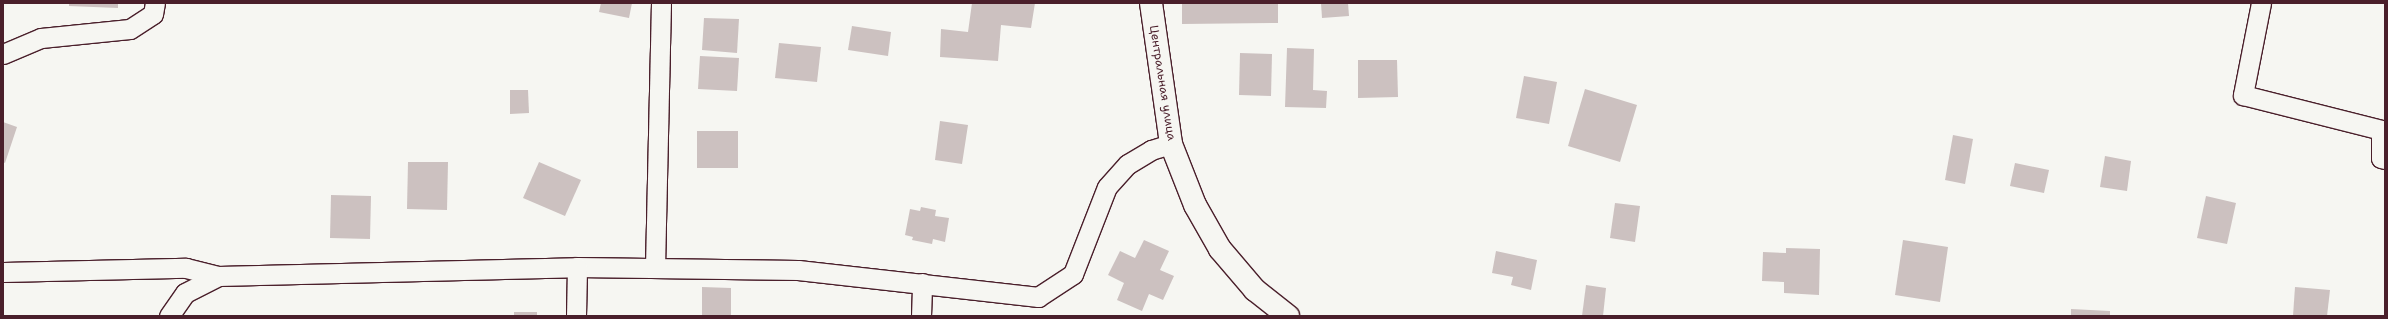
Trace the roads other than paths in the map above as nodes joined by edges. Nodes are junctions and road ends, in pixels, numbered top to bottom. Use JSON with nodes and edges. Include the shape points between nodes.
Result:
{"nodes":[{"id":1,"x":156,"y":3,"type":"edge"},
{"id":2,"x":661,"y":3,"type":"edge"},
{"id":3,"x":1151,"y":3,"type":"edge"},
{"id":4,"x":2261,"y":3,"type":"edge"},
{"id":5,"x":3,"y":54,"type":"edge"},
{"id":6,"x":1171,"y":144,"type":"junction"},
{"id":7,"x":2385,"y":159,"type":"edge"},
{"id":8,"x":655,"y":267,"type":"junction"},
{"id":9,"x":577,"y":268,"type":"junction"},
{"id":10,"x":3,"y":272,"type":"edge"},
{"id":11,"x":218,"y":276,"type":"junction"},
{"id":12,"x":922,"y":283,"type":"junction"},
{"id":13,"x":169,"y":316,"type":"edge"},
{"id":14,"x":576,"y":316,"type":"edge"},
{"id":15,"x":921,"y":316,"type":"edge"},
{"id":16,"x":1288,"y":316,"type":"edge"}],
"edges":[{"from":1,"to":5,"type":"street","via":[[153,14],[130,29],[41,38]]},
{"from":2,"to":8,"type":"street"},
{"from":3,"to":6,"type":"street","name":"Центральная улица"},
{"from":4,"to":7,"type":"street","via":[[2243,95],[2381,130],[2381,158]]},
{"from":6,"to":12,"type":"street","via":[[1151,150],[1128,164],[1107,187],[1073,274],[1038,297]]},
{"from":6,"to":16,"type":"street","name":"Центральная улица","via":[[1195,205],[1220,249],[1256,290]]},
{"from":8,"to":9,"type":"street"},
{"from":8,"to":12,"type":"street","via":[[798,270]]},
{"from":9,"to":11,"type":"street"},
{"from":9,"to":14,"type":"street"},
{"from":10,"to":11,"type":"street","via":[[186,268]]},
{"from":11,"to":13,"type":"street","via":[[185,293]]},
{"from":12,"to":15,"type":"street"}]}
